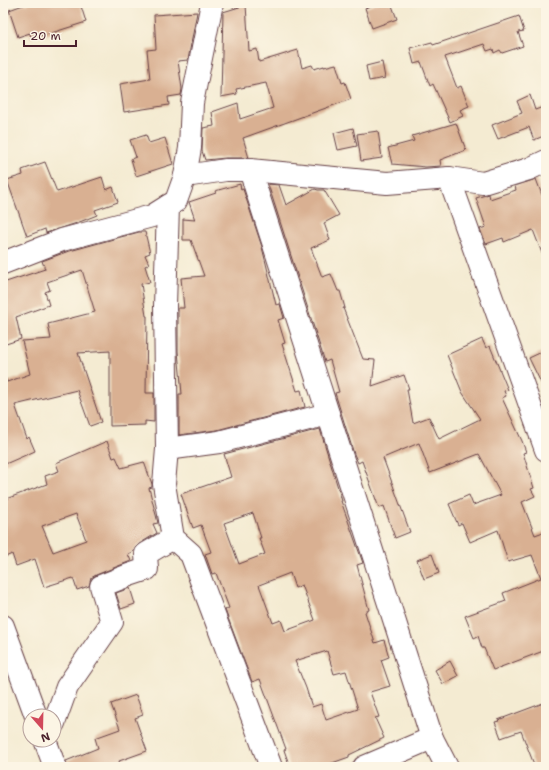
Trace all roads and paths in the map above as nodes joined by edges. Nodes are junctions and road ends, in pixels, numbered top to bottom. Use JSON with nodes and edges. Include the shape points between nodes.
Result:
{"nodes":[{"id":1,"x":212,"y":3,"type":"edge"},
{"id":2,"x":546,"y":160,"type":"edge"},
{"id":3,"x":250,"y":170,"type":"junction"},
{"id":4,"x":185,"y":176,"type":"junction"},
{"id":5,"x":449,"y":178,"type":"junction"},
{"id":6,"x":168,"y":206,"type":"junction"},
{"id":7,"x":3,"y":263,"type":"edge"},
{"id":8,"x":328,"y":414,"type":"junction"},
{"id":9,"x":168,"y":449,"type":"junction"},
{"id":10,"x":546,"y":450,"type":"edge"},
{"id":11,"x":173,"y":538,"type":"junction"},
{"id":12,"x":3,"y":626,"type":"edge"},
{"id":13,"x":33,"y":708,"type":"edge"},
{"id":14,"x":59,"y":708,"type":"edge"},
{"id":15,"x":432,"y":738,"type":"junction"},
{"id":16,"x":48,"y":748,"type":"edge"},
{"id":17,"x":55,"y":767,"type":"edge"},
{"id":18,"x":271,"y":767,"type":"edge"},
{"id":19,"x":364,"y":767,"type":"edge"},
{"id":20,"x":447,"y":767,"type":"edge"}],
"edges":[{"from":1,"to":4,"type":"street","via":[[192,103],[190,148]]},
{"from":2,"to":5,"type":"street","via":[[529,169],[483,183]]},
{"from":3,"to":4,"type":"street","via":[[226,170]]},
{"from":3,"to":5,"type":"street","via":[[387,183]]},
{"from":3,"to":8,"type":"street"},
{"from":4,"to":6,"type":"street","via":[[176,201]]},
{"from":5,"to":10,"type":"street"},
{"from":6,"to":7,"type":"street","via":[[152,216],[62,240]]},
{"from":6,"to":9,"type":"street","via":[[165,306]]},
{"from":8,"to":9,"type":"street","via":[[219,442]]},
{"from":8,"to":15,"type":"street"},
{"from":9,"to":11,"type":"street","via":[[164,484]]},
{"from":11,"to":14,"type":"street","via":[[146,554],[147,569],[102,586],[112,622],[67,687]]},
{"from":11,"to":18,"type":"street","via":[[191,554]]},
{"from":12,"to":13,"type":"street"},
{"from":15,"to":19,"type":"street"},
{"from":15,"to":20,"type":"street"},
{"from":16,"to":17,"type":"street"}]}
